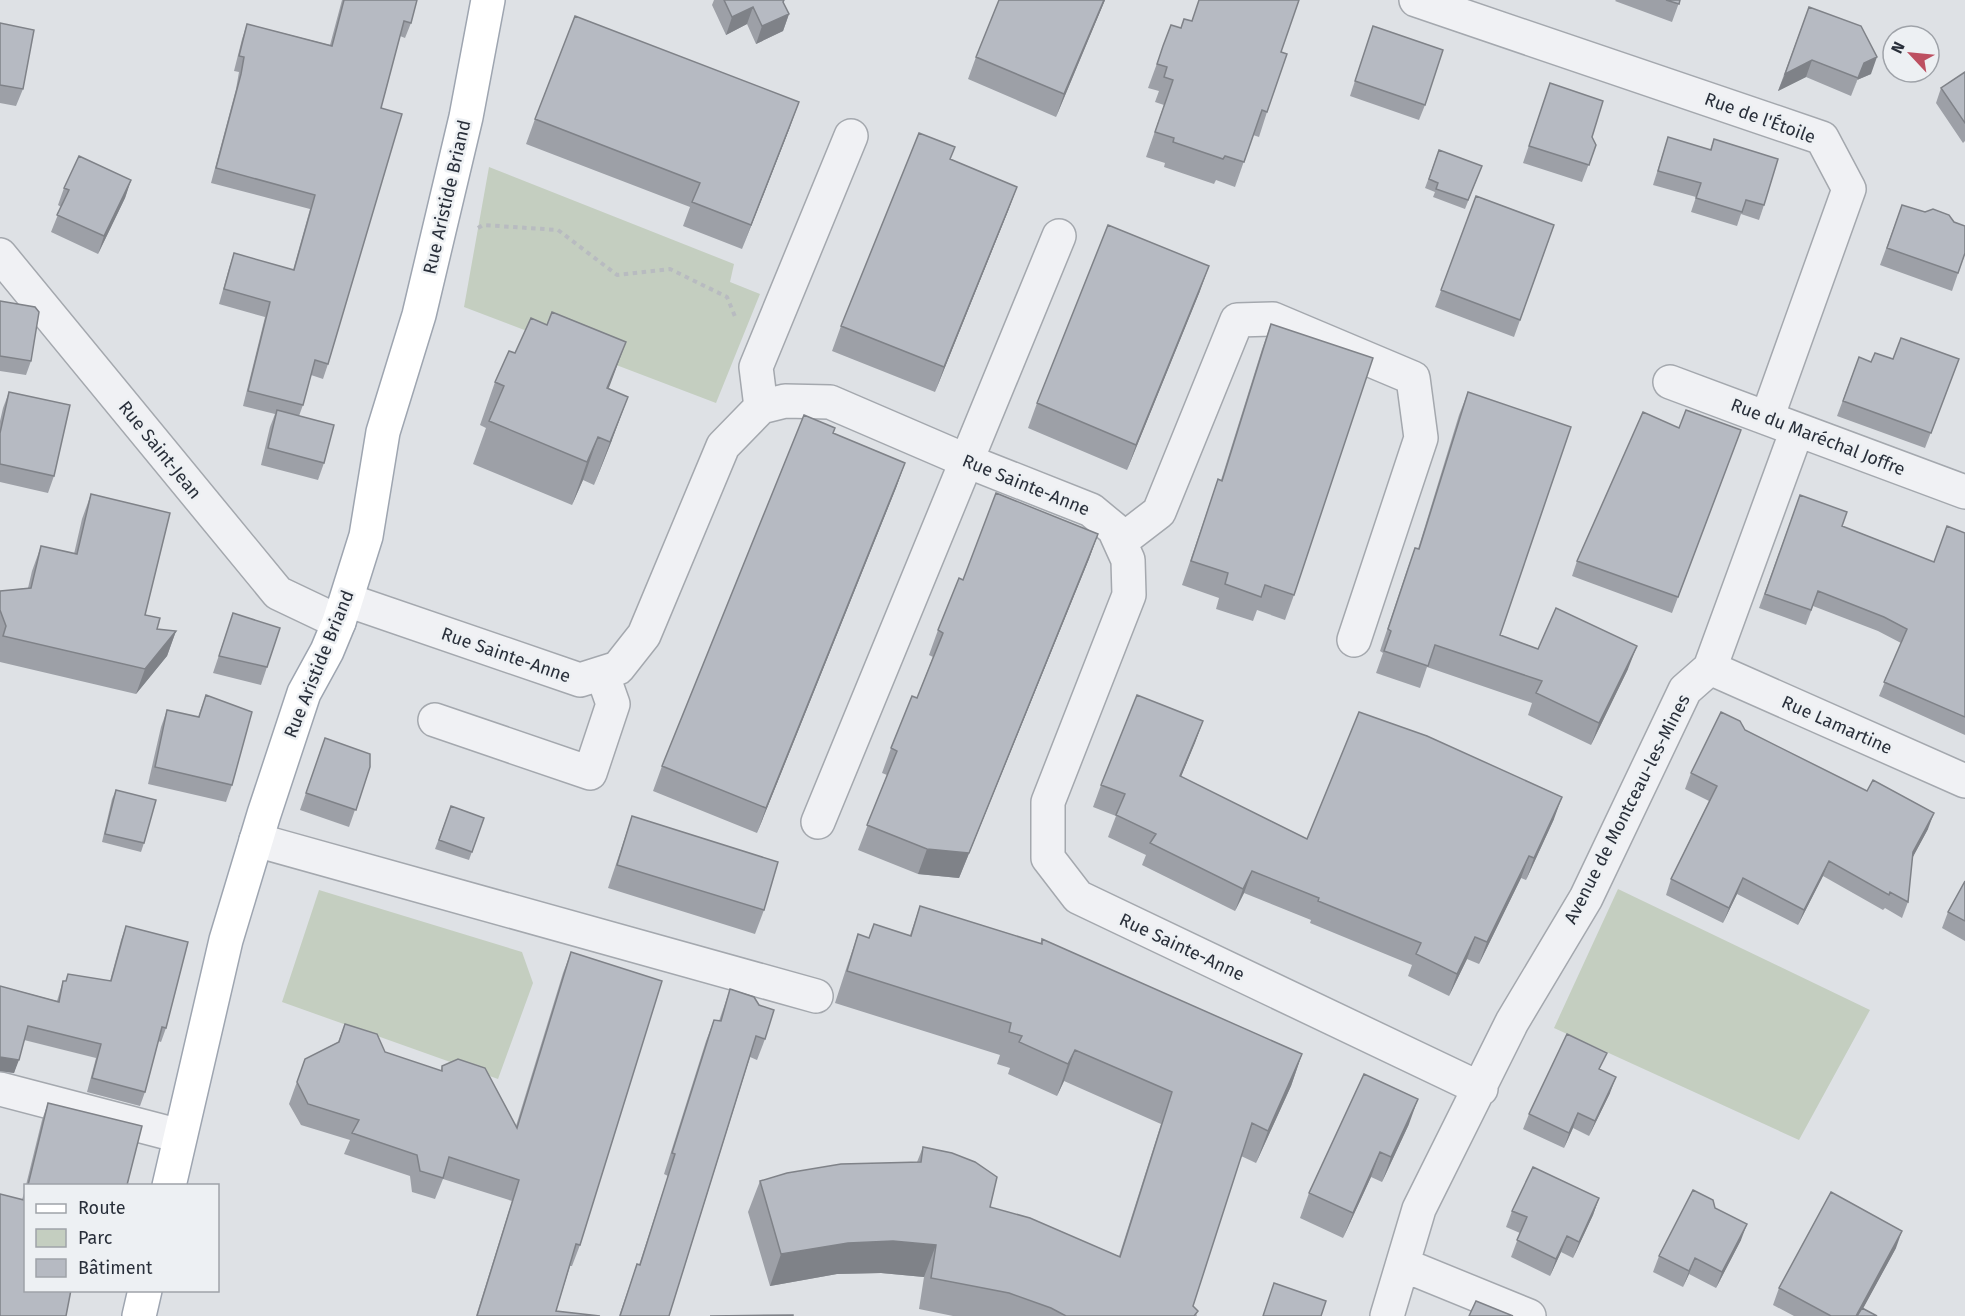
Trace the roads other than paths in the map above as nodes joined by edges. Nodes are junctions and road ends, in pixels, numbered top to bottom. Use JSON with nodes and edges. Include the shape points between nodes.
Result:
{"nodes":[{"id":1,"x":488,"y":0,"type":"edge"},
{"id":2,"x":1416,"y":0,"type":"edge"},
{"id":3,"x":851,"y":136,"type":"dead end"},
{"id":4,"x":1059,"y":236,"type":"dead end"},
{"id":5,"x":0,"y":255,"type":"edge"},
{"id":6,"x":1670,"y":382,"type":"dead end"},
{"id":7,"x":761,"y":407,"type":"junction"},
{"id":8,"x":1782,"y":424,"type":"junction"},
{"id":9,"x":967,"y":461,"type":"junction"},
{"id":10,"x":1965,"y":492,"type":"edge"},
{"id":11,"x":1120,"y":542,"type":"junction"},
{"id":12,"x":343,"y":611,"type":"junction"},
{"id":13,"x":1354,"y":640,"type":"dead end"},
{"id":14,"x":1710,"y":668,"type":"junction"},
{"id":15,"x":602,"y":673,"type":"junction"},
{"id":16,"x":435,"y":720,"type":"dead end"},
{"id":17,"x":1965,"y":781,"type":"edge"},
{"id":18,"x":818,"y":822,"type":"dead end"},
{"id":19,"x":256,"y":840,"type":"junction"},
{"id":20,"x":816,"y":996,"type":"dead end"},
{"id":21,"x":0,"y":1089,"type":"edge"},
{"id":22,"x":1481,"y":1089,"type":"junction"},
{"id":23,"x":180,"y":1136,"type":"junction"},
{"id":24,"x":169,"y":1184,"type":"edge"},
{"id":25,"x":1404,"y":1265,"type":"junction"},
{"id":26,"x":145,"y":1292,"type":"edge"},
{"id":27,"x":139,"y":1316,"type":"edge"},
{"id":28,"x":1387,"y":1316,"type":"edge"},
{"id":29,"x":1529,"y":1316,"type":"edge"}],
"edges":[{"from":1,"to":12,"type":"main road","name":"Rue Aristide Briand","via":[[466,117],[419,315],[383,432],[366,536]]},
{"from":2,"to":8,"type":"street","name":"Rue de l'Étoile","via":[[1822,138],[1849,189]]},
{"from":3,"to":7,"type":"street","via":[[756,367]]},
{"from":4,"to":9,"type":"street"},
{"from":5,"to":12,"type":"street","name":"Rue Saint-Jean","via":[[278,593]]},
{"from":6,"to":8,"type":"street","name":"Rue du Maréchal Joffre"},
{"from":7,"to":9,"type":"street","name":"Rue Sainte-Anne","via":[[785,401],[830,402]]},
{"from":7,"to":15,"type":"street","name":"Rue Sainte-Anne","via":[[723,446],[644,635],[618,668]]},
{"from":8,"to":10,"type":"street","name":"Rue du Maréchal Joffre"},
{"from":8,"to":14,"type":"street","name":"Avenue de Montceau-les-Mines"},
{"from":9,"to":11,"type":"street","name":"Rue Sainte-Anne","via":[[1091,510],[1114,529]]},
{"from":9,"to":18,"type":"street"},
{"from":11,"to":13,"type":"street","via":[[1159,513],[1237,320],[1273,319],[1413,378],[1421,438]]},
{"from":11,"to":22,"type":"street","name":"Rue Sainte-Anne","via":[[1128,560],[1129,595],[1048,802],[1048,858],[1078,897]]},
{"from":12,"to":15,"type":"street","name":"Rue Sainte-Anne","via":[[580,680]]},
{"from":12,"to":19,"type":"main road","name":"Rue Aristide Briand","via":[[304,693]]},
{"from":14,"to":17,"type":"street","name":"Rue Lamartine"},
{"from":14,"to":22,"type":"street","name":"Avenue de Montceau-les-Mines","via":[[1685,690],[1586,898],[1512,1022]]},
{"from":15,"to":16,"type":"street","via":[[613,704],[590,773]]},
{"from":19,"to":20,"type":"street"},
{"from":19,"to":23,"type":"main road","name":"Rue Aristide Briand","via":[[226,940]]},
{"from":21,"to":23,"type":"street"},
{"from":22,"to":25,"type":"street","name":"Avenue de Montceau-les-Mines","via":[[1419,1209]]},
{"from":23,"to":24,"type":"main road","name":"Rue Aristide Briand"},
{"from":25,"to":28,"type":"street","name":"Avenue de Montceau-les-Mines"},
{"from":25,"to":29,"type":"street"},
{"from":26,"to":27,"type":"main road"}]}
